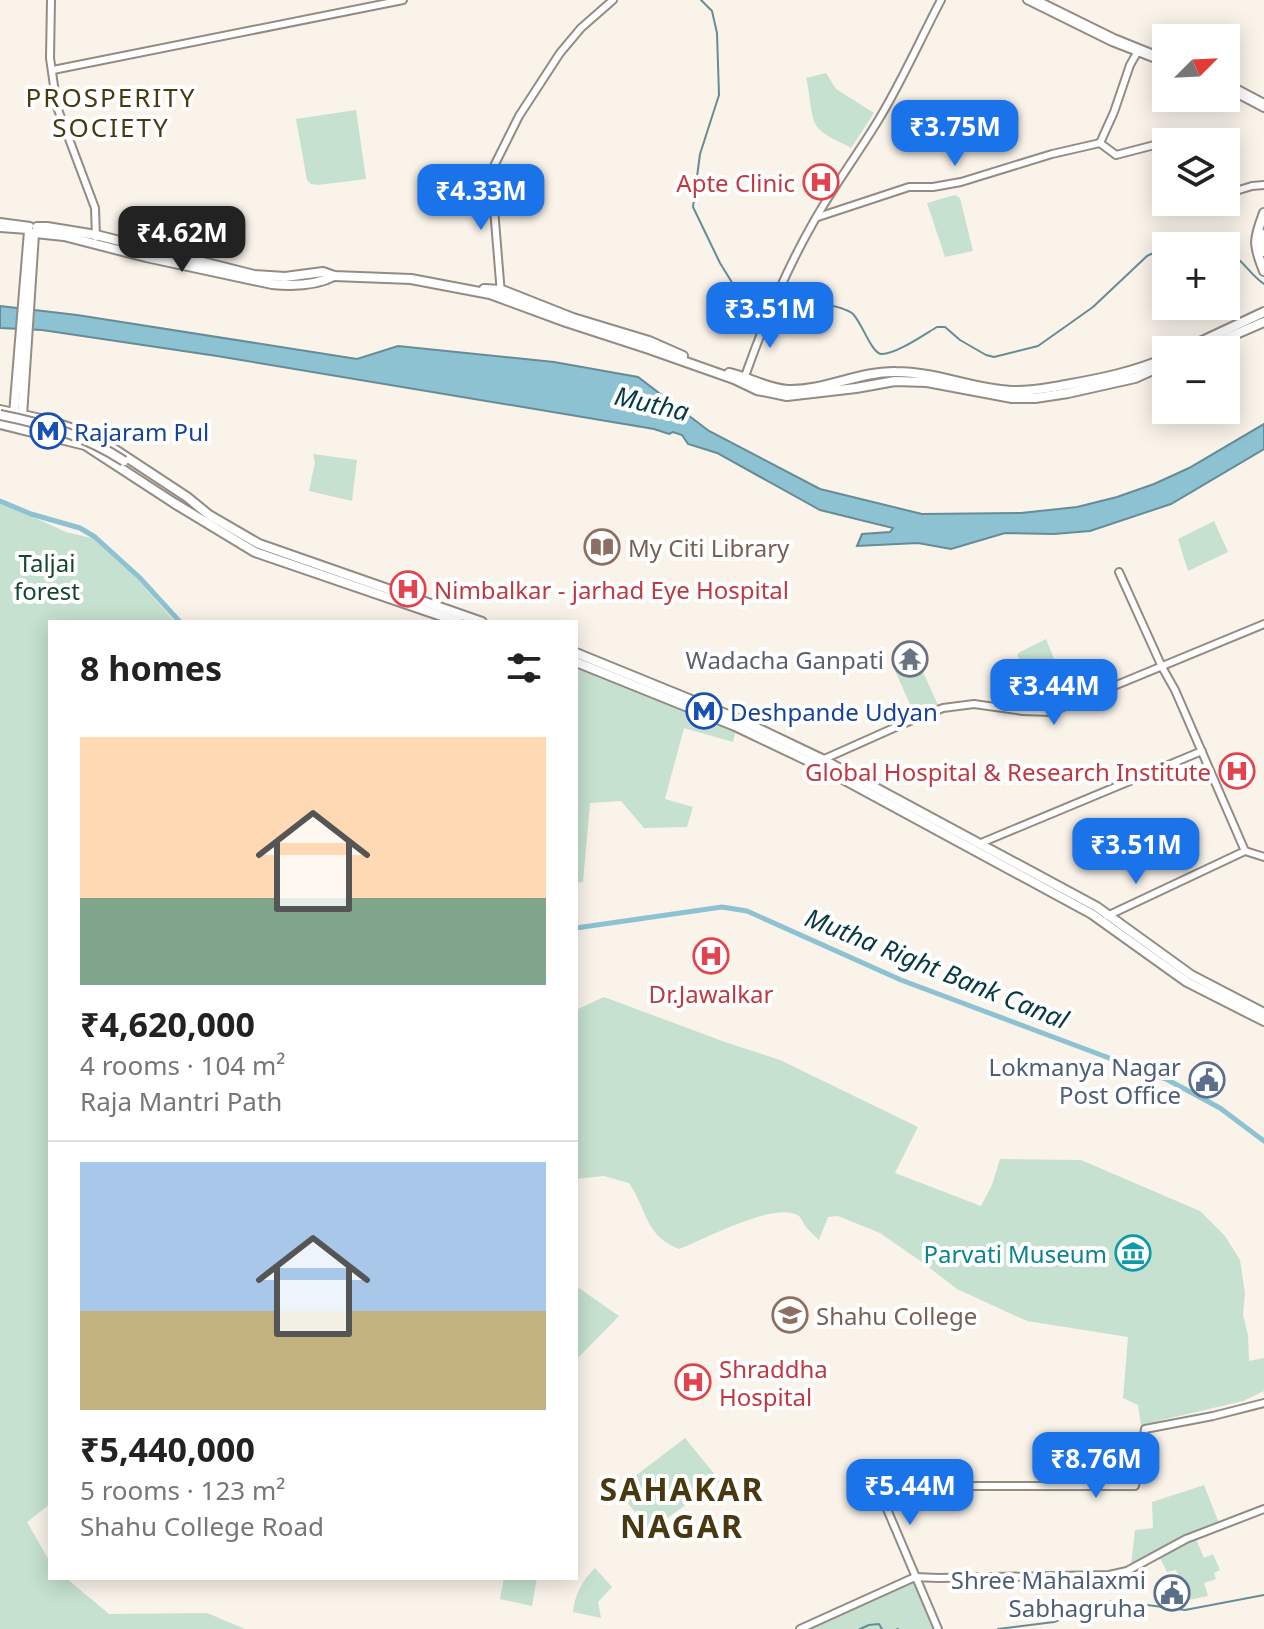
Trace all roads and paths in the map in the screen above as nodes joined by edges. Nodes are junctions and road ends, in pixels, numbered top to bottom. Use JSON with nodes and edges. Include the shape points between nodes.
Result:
{"nodes":[{"id":1,"x":51,"y":0,"type":"edge"},
{"id":2,"x":403,"y":0,"type":"edge"},
{"id":3,"x":613,"y":0,"type":"edge"},
{"id":4,"x":941,"y":0,"type":"edge"},
{"id":5,"x":1027,"y":0,"type":"edge"},
{"id":6,"x":1037,"y":0,"type":"edge"},
{"id":7,"x":1139,"y":50,"type":"junction"},
{"id":8,"x":1152,"y":55,"type":"edge"},
{"id":9,"x":53,"y":70,"type":"junction"},
{"id":10,"x":1240,"y":93,"type":"edge"},
{"id":11,"x":1264,"y":106,"type":"edge"},
{"id":12,"x":1100,"y":143,"type":"junction"},
{"id":13,"x":1152,"y":146,"type":"edge"},
{"id":14,"x":1264,"y":185,"type":"edge"},
{"id":15,"x":1240,"y":190,"type":"edge"},
{"id":16,"x":1264,"y":213,"type":"edge"},
{"id":17,"x":817,"y":217,"type":"junction"},
{"id":18,"x":0,"y":225,"type":"edge"},
{"id":19,"x":32,"y":230,"type":"junction"},
{"id":20,"x":1264,"y":234,"type":"edge"},
{"id":21,"x":95,"y":239,"type":"junction"},
{"id":22,"x":1264,"y":256,"type":"edge"},
{"id":23,"x":1264,"y":271,"type":"edge"},
{"id":24,"x":501,"y":294,"type":"junction"},
{"id":25,"x":1264,"y":312,"type":"edge"},
{"id":26,"x":1264,"y":322,"type":"edge"},
{"id":27,"x":1213,"y":336,"type":"edge"},
{"id":28,"x":1232,"y":336,"type":"edge"},
{"id":29,"x":1152,"y":364,"type":"edge"},
{"id":30,"x":1152,"y":370,"type":"edge"},
{"id":31,"x":744,"y":380,"type":"junction"},
{"id":32,"x":791,"y":393,"type":"junction"},
{"id":33,"x":0,"y":413,"type":"edge"},
{"id":34,"x":18,"y":413,"type":"junction"},
{"id":35,"x":0,"y":424,"type":"edge"},
{"id":36,"x":16,"y":427,"type":"junction"},
{"id":37,"x":209,"y":515,"type":"junction"},
{"id":38,"x":1119,"y":572,"type":"dead end"},
{"id":39,"x":453,"y":620,"type":"edge"},
{"id":40,"x":476,"y":620,"type":"edge"},
{"id":41,"x":1264,"y":624,"type":"edge"},
{"id":42,"x":578,"y":655,"type":"edge"},
{"id":43,"x":578,"y":663,"type":"edge"},
{"id":44,"x":1162,"y":667,"type":"junction"},
{"id":45,"x":1202,"y":751,"type":"junction"},
{"id":46,"x":821,"y":763,"type":"junction"},
{"id":47,"x":981,"y":843,"type":"junction"},
{"id":48,"x":1245,"y":851,"type":"junction"},
{"id":49,"x":1264,"y":857,"type":"edge"},
{"id":50,"x":1106,"y":918,"type":"junction"},
{"id":51,"x":1264,"y":1013,"type":"edge"},
{"id":52,"x":1264,"y":1021,"type":"edge"},
{"id":53,"x":1264,"y":1403,"type":"edge"},
{"id":54,"x":1264,"y":1509,"type":"edge"},
{"id":55,"x":915,"y":1577,"type":"junction"},
{"id":56,"x":800,"y":1629,"type":"edge"},
{"id":57,"x":938,"y":1629,"type":"edge"}],
"edges":[{"from":1,"to":9,"type":"street"},
{"from":2,"to":9,"type":"street"},
{"from":3,"to":24,"type":"street","via":[[560,53],[491,172]]},
{"from":4,"to":17,"type":"street","via":[[882,114]]},
{"from":5,"to":7,"type":"street"},
{"from":6,"to":7,"type":"street"},
{"from":7,"to":8,"type":"street"},
{"from":7,"to":12,"type":"street"},
{"from":9,"to":21,"type":"street","via":[[57,107],[95,208]]},
{"from":10,"to":11,"type":"street"},
{"from":12,"to":13,"type":"street","via":[[1119,155]]},
{"from":12,"to":17,"type":"street","via":[[961,182],[909,187]]},
{"from":14,"to":15,"type":"street"},
{"from":16,"to":23,"type":"main road","via":[[1255,236]]},
{"from":17,"to":31,"type":"street","via":[[769,313]]},
{"from":18,"to":19,"type":"street"},
{"from":19,"to":21,"type":"main road"},
{"from":19,"to":21,"type":"main road","via":[[47,227]]},
{"from":19,"to":34,"type":"main road"},
{"from":20,"to":22,"type":"main road"},
{"from":21,"to":24,"type":"main road","via":[[254,275],[323,272]]},
{"from":24,"to":31,"type":"main road","via":[[649,341]]},
{"from":25,"to":27,"type":"main road"},
{"from":26,"to":28,"type":"main road"},
{"from":29,"to":32,"type":"main road","via":[[1033,390],[1002,390],[900,372]]},
{"from":30,"to":32,"type":"main road","via":[[1035,398],[895,381]]},
{"from":31,"to":32,"type":"main road"},
{"from":33,"to":34,"type":"main road"},
{"from":33,"to":37,"type":"main road","bridge":true,"via":[[102,447]]},
{"from":34,"to":36,"type":"main road"},
{"from":34,"to":37,"type":"main road","via":[[105,443]]},
{"from":35,"to":36,"type":"main road"},
{"from":36,"to":39,"type":"main road","via":[[85,445],[255,552]]},
{"from":37,"to":40,"type":"main road","via":[[267,548]]},
{"from":38,"to":44,"type":"street"},
{"from":41,"to":44,"type":"street"},
{"from":42,"to":46,"type":"main road","via":[[738,719]]},
{"from":43,"to":46,"type":"main road"},
{"from":44,"to":45,"type":"street"},
{"from":44,"to":46,"type":"street","via":[[1051,712],[974,704],[943,708]]},
{"from":45,"to":47,"type":"street"},
{"from":45,"to":48,"type":"street"},
{"from":46,"to":47,"type":"main road"},
{"from":46,"to":50,"type":"main road"},
{"from":47,"to":50,"type":"main road"},
{"from":48,"to":49,"type":"street"},
{"from":48,"to":50,"type":"street"},
{"from":50,"to":51,"type":"main road","via":[[1191,975]]},
{"from":50,"to":52,"type":"main road","via":[[1187,982]]},
{"from":53,"to":55,"type":"street","via":[[1145,1429],[1135,1486],[878,1488]]},
{"from":54,"to":55,"type":"street","via":[[1109,1575]]},
{"from":55,"to":56,"type":"street"},
{"from":55,"to":57,"type":"street"}]}
